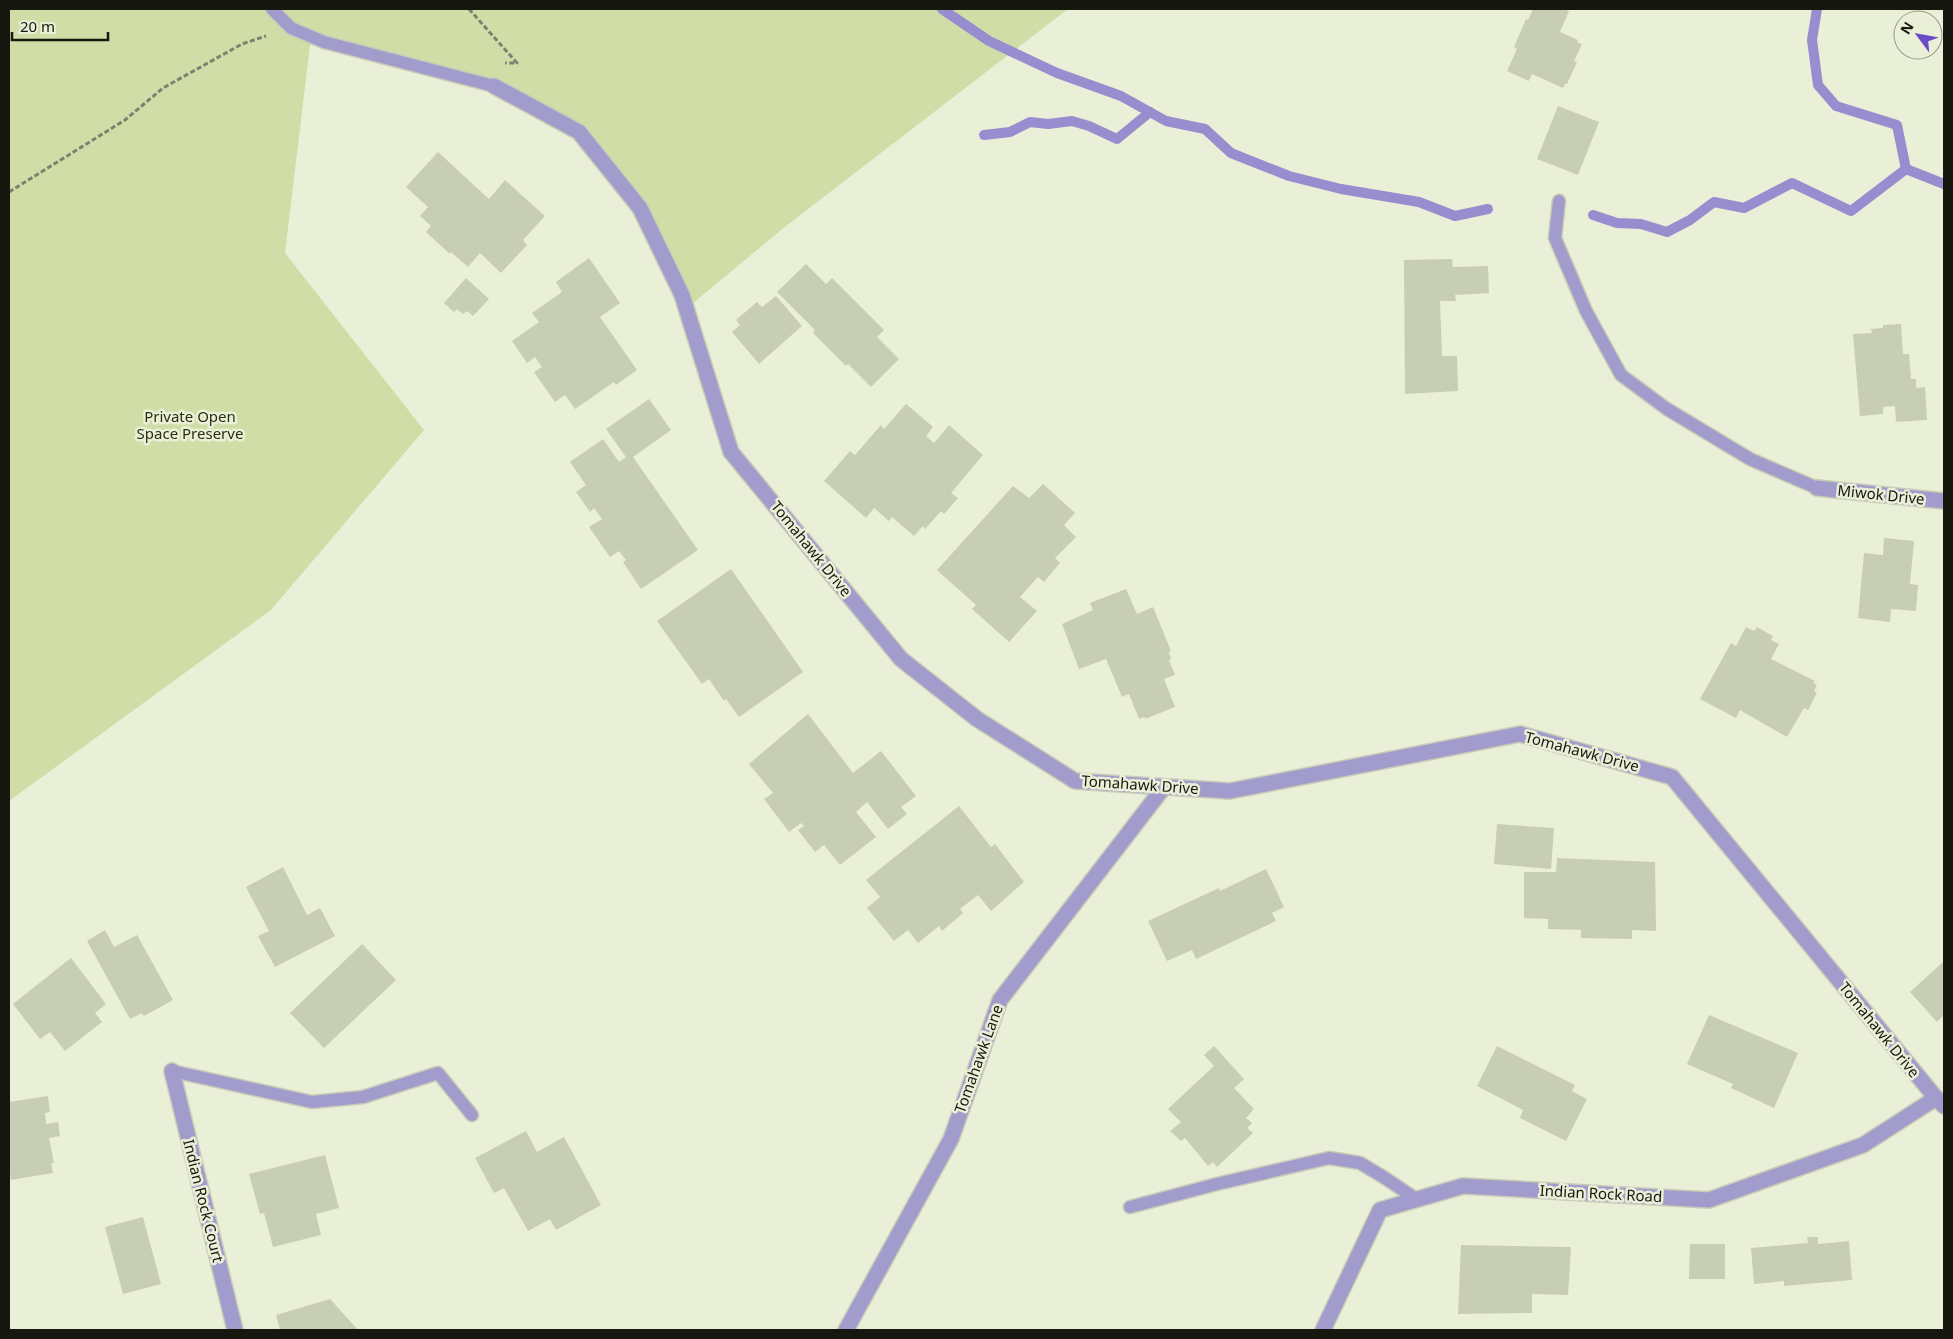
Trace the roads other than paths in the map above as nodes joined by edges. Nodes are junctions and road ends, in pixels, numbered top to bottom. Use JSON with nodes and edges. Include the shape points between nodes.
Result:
{"nodes":[{"id":1,"x":272,"y":9,"type":"edge"},
{"id":2,"x":494,"y":86,"type":"joint"},
{"id":3,"x":1559,"y":201,"type":"dead end"},
{"id":4,"x":1817,"y":488,"type":"joint"},
{"id":5,"x":1944,"y":501,"type":"edge"},
{"id":6,"x":1164,"y":787,"type":"junction"},
{"id":7,"x":172,"y":1071,"type":"joint"},
{"id":8,"x":1940,"y":1102,"type":"edge"},
{"id":9,"x":472,"y":1114,"type":"dead end"},
{"id":10,"x":1416,"y":1199,"type":"junction"},
{"id":11,"x":1130,"y":1207,"type":"dead end"},
{"id":12,"x":235,"y":1330,"type":"edge"},
{"id":13,"x":846,"y":1330,"type":"edge"},
{"id":14,"x":1323,"y":1330,"type":"edge"}],
"edges":[{"from":1,"to":2,"type":"lane","via":[[291,28],[324,42]]},
{"from":2,"to":6,"type":"street","name":"Tomahawk Drive","via":[[579,132],[640,208],[682,295],[731,452],[901,659],[976,719],[1076,781]]},
{"from":3,"to":4,"type":"lane","via":[[1555,238],[1586,311],[1621,375],[1666,409],[1750,459]]},
{"from":4,"to":5,"type":"street","name":"Miwok Drive"},
{"from":6,"to":8,"type":"street","name":"Tomahawk Drive","via":[[1230,791],[1520,734],[1672,777]]},
{"from":6,"to":13,"type":"street","name":"Tomahawk Lane","via":[[1000,1000],[950,1139]]},
{"from":7,"to":9,"type":"lane","via":[[312,1102],[363,1096],[438,1073]]},
{"from":7,"to":12,"type":"street","name":"Indian Rock Court"},
{"from":8,"to":10,"type":"street","name":"Indian Rock Road","via":[[1863,1146],[1710,1200],[1462,1186]]},
{"from":10,"to":11,"type":"lane","via":[[1360,1163],[1329,1158]]},
{"from":10,"to":14,"type":"street","name":"Indian Rock Road","via":[[1380,1210]]}]}
